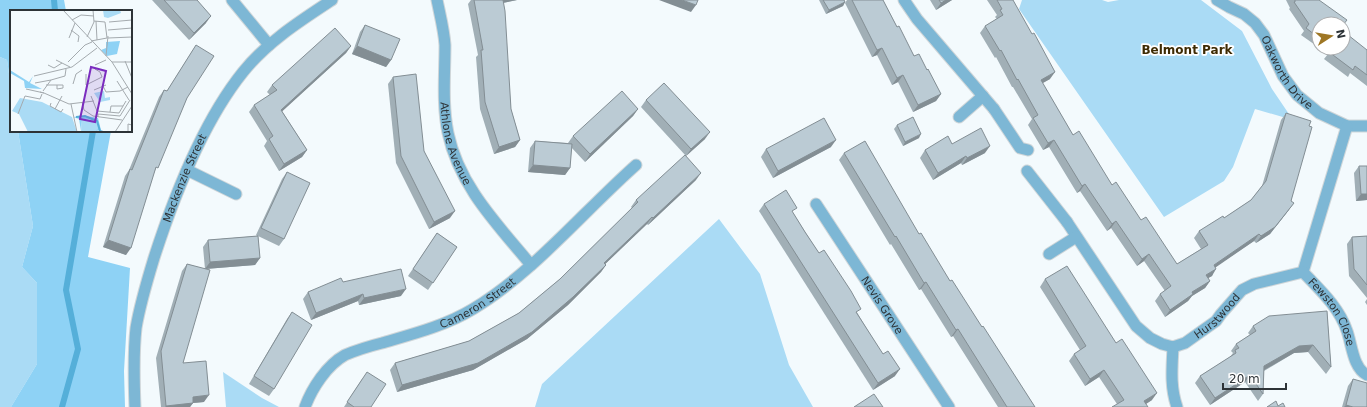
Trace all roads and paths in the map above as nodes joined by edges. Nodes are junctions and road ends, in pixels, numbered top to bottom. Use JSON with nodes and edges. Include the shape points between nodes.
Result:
{"nodes":[{"id":1,"x":232,"y":0,"type":"edge"},
{"id":2,"x":332,"y":0,"type":"edge"},
{"id":3,"x":437,"y":0,"type":"edge"},
{"id":4,"x":904,"y":0,"type":"edge"},
{"id":5,"x":1217,"y":0,"type":"edge"},
{"id":6,"x":269,"y":45,"type":"junction"},
{"id":7,"x":982,"y":96,"type":"junction"},
{"id":8,"x":959,"y":117,"type":"dead end"},
{"id":9,"x":1347,"y":126,"type":"junction"},
{"id":10,"x":1367,"y":126,"type":"edge"},
{"id":11,"x":1028,"y":150,"type":"dead end"},
{"id":12,"x":636,"y":165,"type":"dead end"},
{"id":13,"x":187,"y":170,"type":"junction"},
{"id":14,"x":1028,"y":171,"type":"dead end"},
{"id":15,"x":236,"y":194,"type":"dead end"},
{"id":16,"x":816,"y":204,"type":"dead end"},
{"id":17,"x":1076,"y":237,"type":"junction"},
{"id":18,"x":1049,"y":254,"type":"dead end"},
{"id":19,"x":531,"y":265,"type":"junction"},
{"id":20,"x":1303,"y":272,"type":"junction"},
{"id":21,"x":1173,"y":347,"type":"junction"},
{"id":22,"x":1367,"y":375,"type":"edge"},
{"id":23,"x":135,"y":407,"type":"edge"},
{"id":24,"x":305,"y":407,"type":"edge"},
{"id":25,"x":949,"y":407,"type":"edge"},
{"id":26,"x":1177,"y":407,"type":"edge"}],
"edges":[{"from":1,"to":6,"type":"street"},
{"from":2,"to":6,"type":"street","name":"Mackenzie Street"},
{"from":3,"to":19,"type":"street","name":"Athlone Avenue","via":[[445,43],[444,100],[448,133],[458,165],[479,202]]},
{"from":4,"to":7,"type":"street","via":[[916,19]]},
{"from":5,"to":9,"type":"street","name":"Oakworth Drive","via":[[1244,14],[1255,23],[1264,35],[1283,76],[1297,95],[1318,113]]},
{"from":6,"to":13,"type":"street","name":"Mackenzie Street","via":[[222,101]]},
{"from":7,"to":8,"type":"street"},
{"from":7,"to":11,"type":"street","via":[[994,109],[1020,148]]},
{"from":9,"to":10,"type":"street","name":"Oakworth Drive"},
{"from":9,"to":20,"type":"street"},
{"from":12,"to":19,"type":"street","name":"Cameron Street"},
{"from":13,"to":15,"type":"street"},
{"from":13,"to":23,"type":"street","name":"Mackenzie Street","via":[[165,222],[136,328]]},
{"from":14,"to":17,"type":"street"},
{"from":16,"to":25,"type":"street","name":"Nevis Grove"},
{"from":17,"to":18,"type":"street"},
{"from":17,"to":21,"type":"street","via":[[1136,326],[1150,338]]},
{"from":19,"to":24,"type":"street","name":"Cameron Street","via":[[500,291],[457,318],[344,356],[327,370],[314,386]]},
{"from":20,"to":21,"type":"street","name":"Hurstwood","via":[[1254,284],[1242,290],[1216,322],[1185,343]]},
{"from":20,"to":22,"type":"street","name":"Fewston Close","via":[[1338,310],[1356,362]]},
{"from":21,"to":26,"type":"street","via":[[1172,386]]}]}
